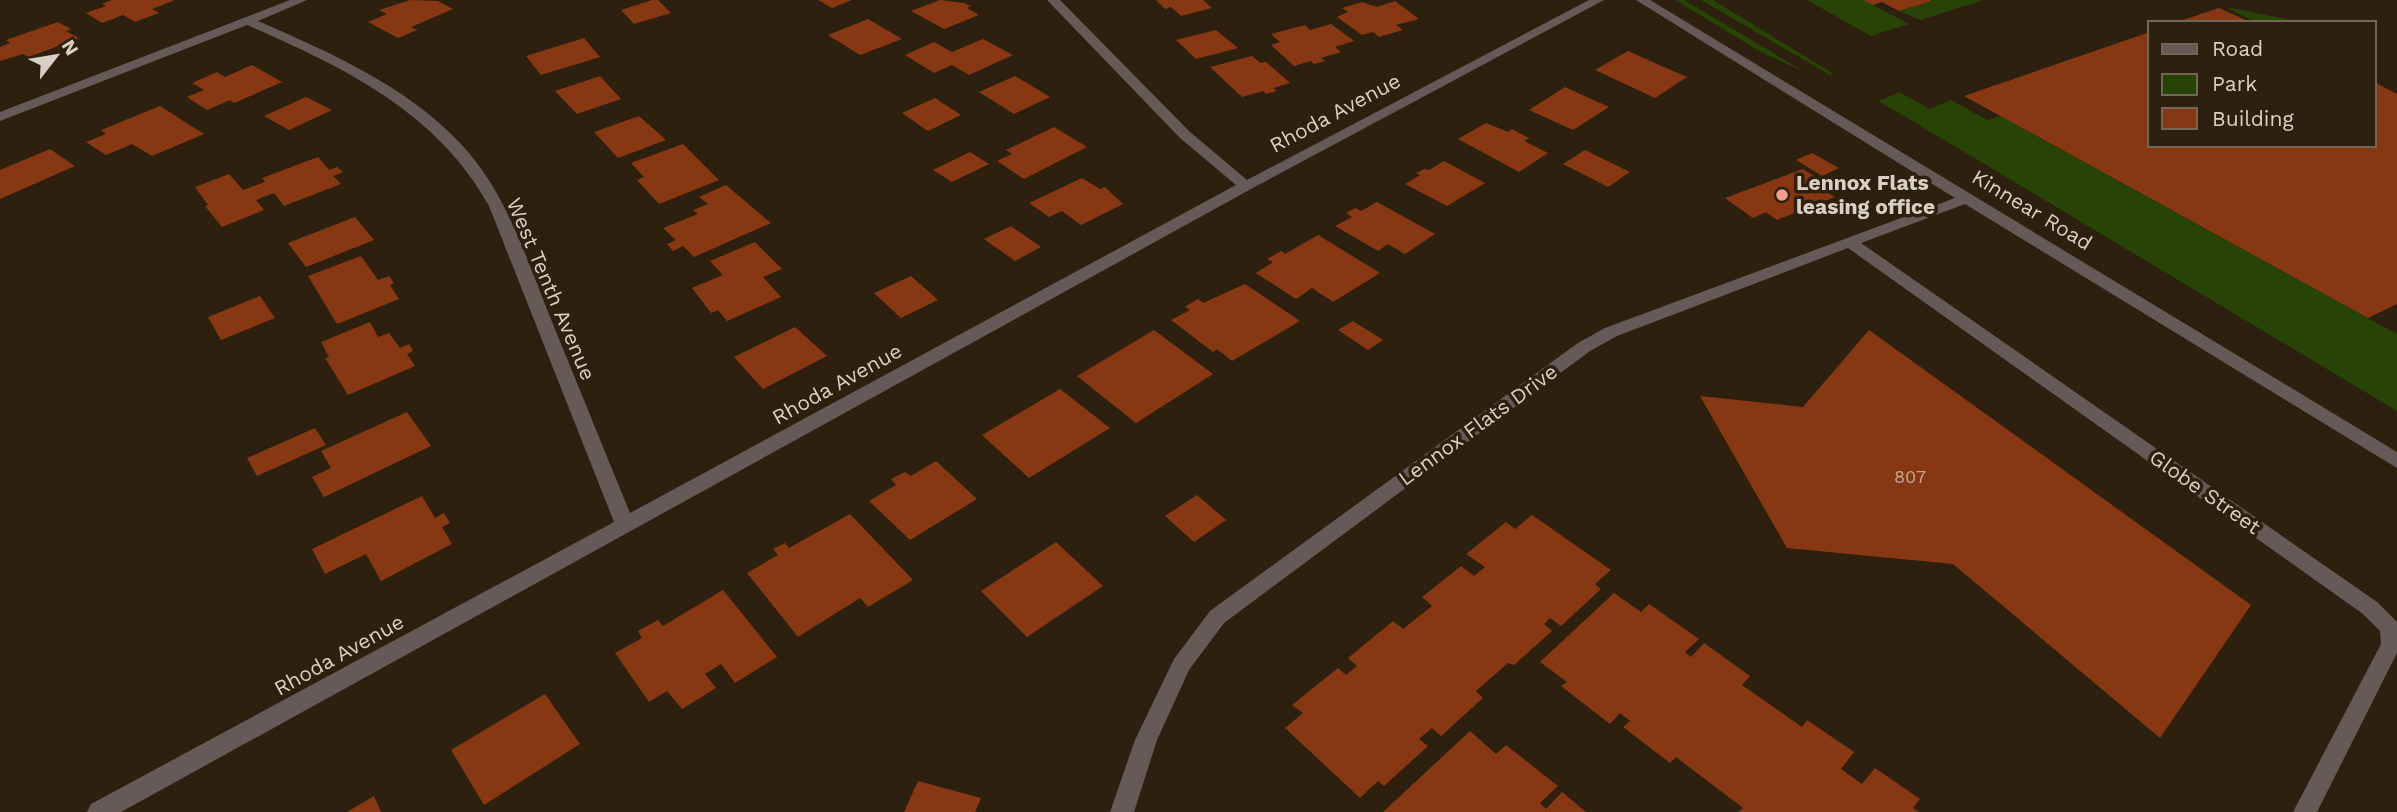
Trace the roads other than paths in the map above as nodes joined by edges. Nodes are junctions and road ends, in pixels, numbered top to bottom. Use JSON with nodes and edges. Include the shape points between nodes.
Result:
{"nodes":[{"id":1,"x":301,"y":0,"type":"edge"},
{"id":2,"x":1053,"y":0,"type":"edge"},
{"id":3,"x":1598,"y":0,"type":"edge"},
{"id":4,"x":1642,"y":0,"type":"edge"},
{"id":5,"x":248,"y":21,"type":"junction"},
{"id":6,"x":0,"y":117,"type":"edge"},
{"id":7,"x":1246,"y":186,"type":"junction"},
{"id":8,"x":1968,"y":198,"type":"junction"},
{"id":9,"x":1849,"y":242,"type":"junction"},
{"id":10,"x":2397,"y":461,"type":"edge"},
{"id":11,"x":625,"y":525,"type":"junction"},
{"id":12,"x":99,"y":812,"type":"edge"},
{"id":13,"x":1122,"y":812,"type":"edge"},
{"id":14,"x":2305,"y":812,"type":"edge"}],
"edges":[{"from":1,"to":5,"type":"street"},
{"from":2,"to":7,"type":"street","via":[[1185,135]]},
{"from":3,"to":7,"type":"street","name":"Rhoda Avenue"},
{"from":4,"to":8,"type":"street","name":"Kinnear Road"},
{"from":5,"to":6,"type":"street"},
{"from":5,"to":11,"type":"street","name":"West Tenth Avenue","via":[[306,46],[407,105],[456,147],[487,191],[512,241]]},
{"from":7,"to":11,"type":"street","name":"Rhoda Avenue"},
{"from":8,"to":9,"type":"street","name":"Lennox Flats Drive"},
{"from":8,"to":10,"type":"street","name":"Kinnear Road"},
{"from":9,"to":13,"type":"street","name":"Lennox Flats Drive","via":[[1592,342],[1217,617],[1181,665],[1146,740]]},
{"from":9,"to":14,"type":"street","name":"Globe Street","via":[[2358,600],[2390,628],[2391,643]]},
{"from":11,"to":12,"type":"street","name":"Rhoda Avenue"}]}
